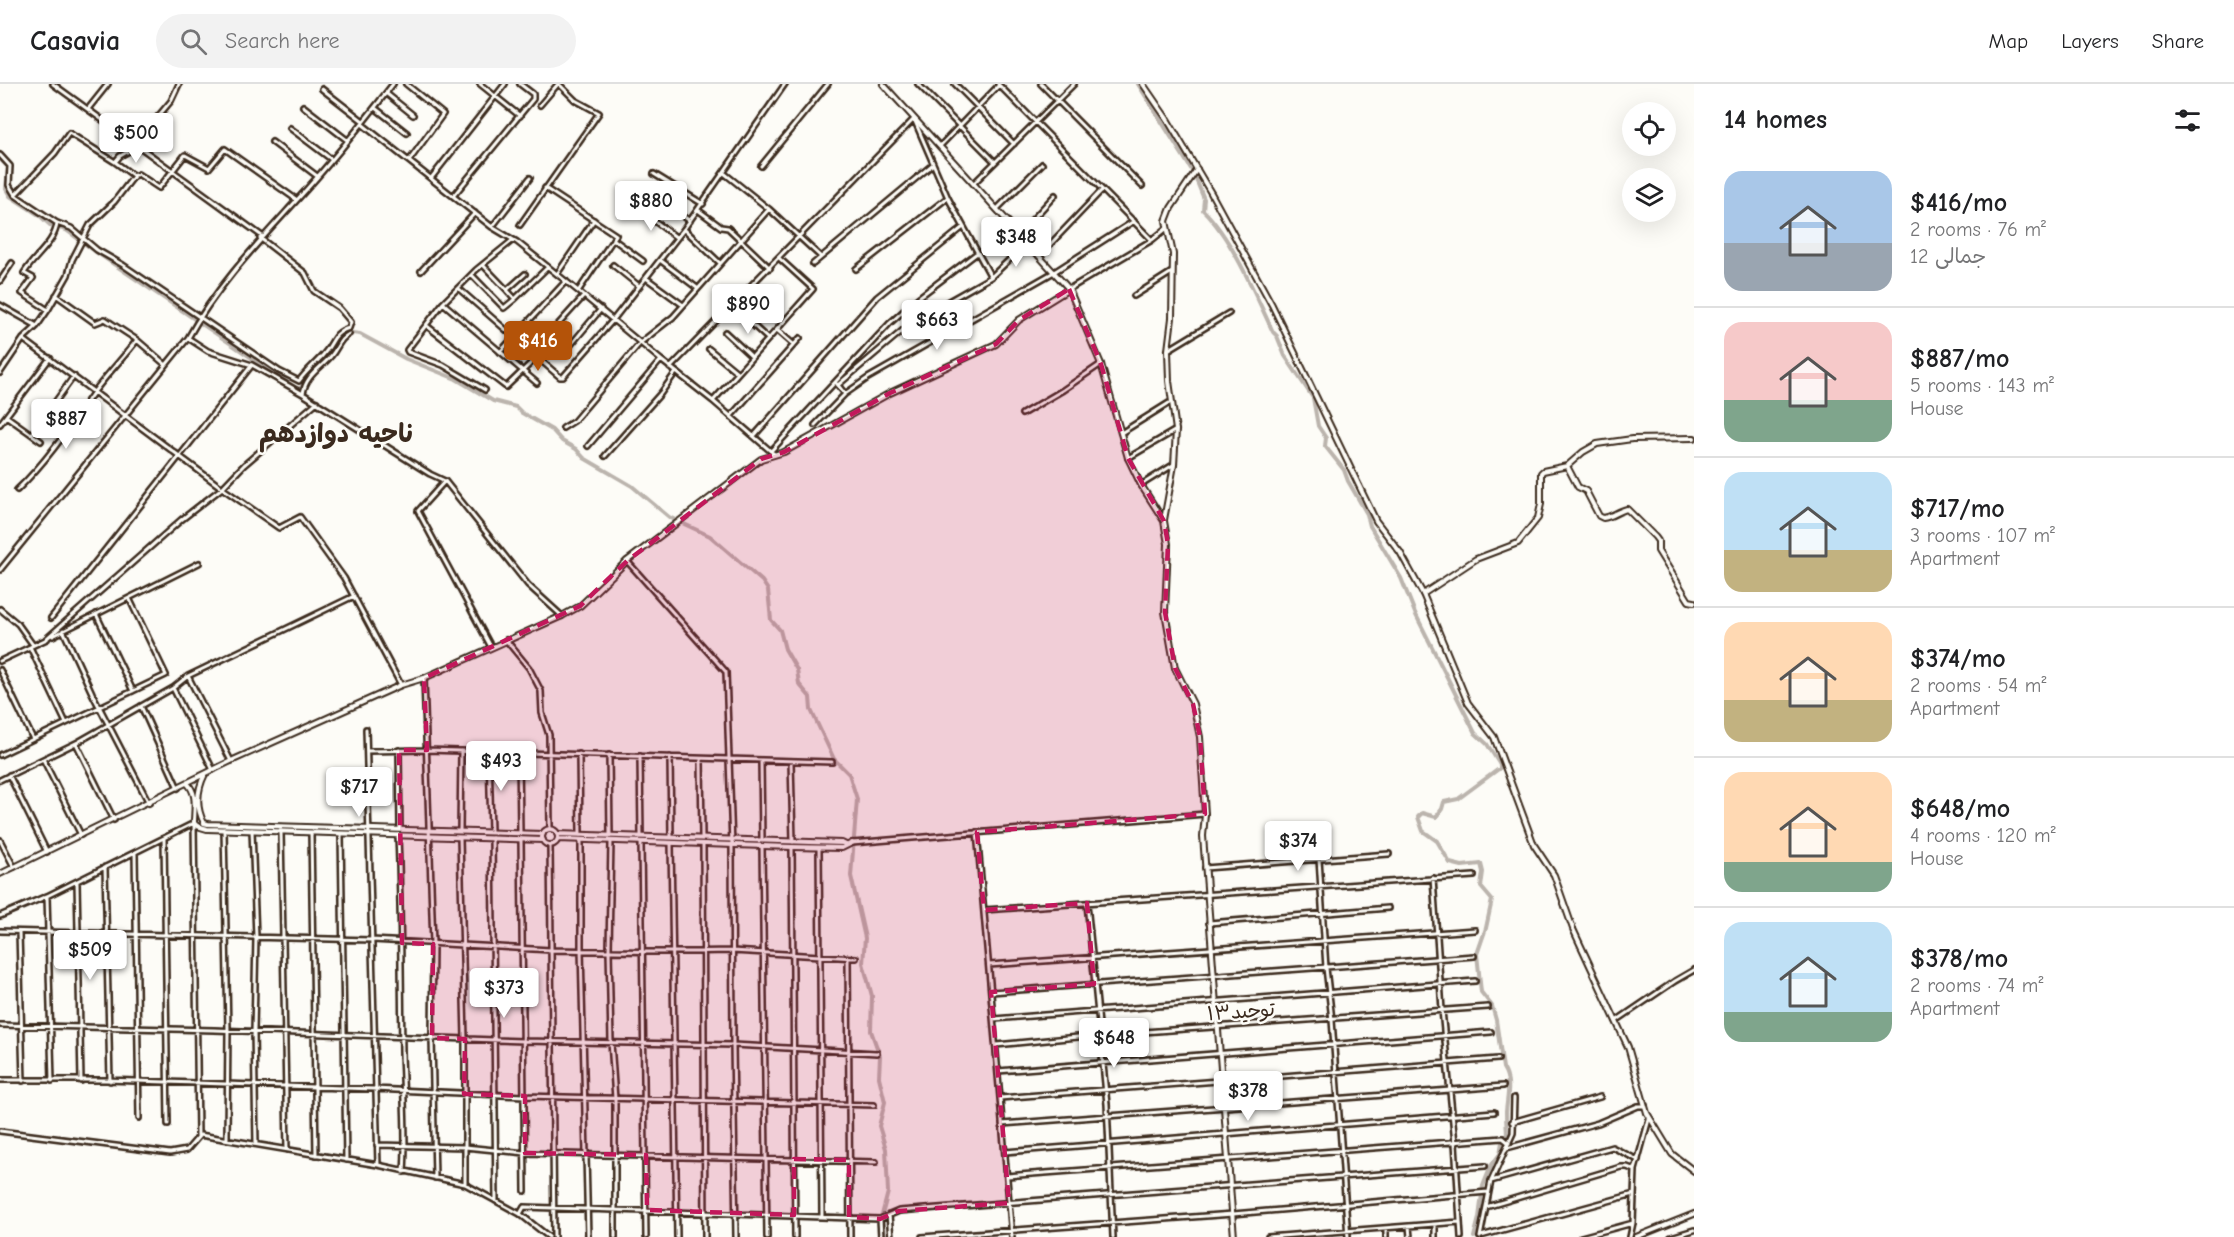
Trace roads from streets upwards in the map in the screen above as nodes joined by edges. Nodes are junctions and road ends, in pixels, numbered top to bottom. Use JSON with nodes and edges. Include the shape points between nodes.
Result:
{"nodes":[{"id":1,"x":53,"y":84,"type":"edge"},
{"id":2,"x":108,"y":84,"type":"edge"},
{"id":3,"x":179,"y":84,"type":"edge"},
{"id":4,"x":393,"y":84,"type":"edge"},
{"id":5,"x":406,"y":84,"type":"edge"},
{"id":6,"x":480,"y":84,"type":"edge"},
{"id":7,"x":506,"y":84,"type":"edge"},
{"id":8,"x":520,"y":84,"type":"edge"},
{"id":9,"x":559,"y":84,"type":"edge"},
{"id":10,"x":785,"y":84,"type":"edge"},
{"id":11,"x":828,"y":84,"type":"edge"},
{"id":12,"x":884,"y":84,"type":"edge"},
{"id":13,"x":918,"y":84,"type":"edge"},
{"id":14,"x":955,"y":84,"type":"edge"},
{"id":15,"x":999,"y":84,"type":"edge"},
{"id":16,"x":1041,"y":84,"type":"edge"},
{"id":17,"x":1074,"y":84,"type":"edge"},
{"id":18,"x":1143,"y":84,"type":"edge"},
{"id":19,"x":322,"y":89,"type":"dead end"},
{"id":20,"x":386,"y":93,"type":"junction"},
{"id":21,"x":496,"y":97,"type":"junction"},
{"id":22,"x":1057,"y":100,"type":"junction"},
{"id":23,"x":540,"y":105,"type":"dead end"},
{"id":24,"x":303,"y":106,"type":"dead end"},
{"id":25,"x":977,"y":107,"type":"junction"},
{"id":26,"x":374,"y":108,"type":"junction"},
{"id":27,"x":88,"y":109,"type":"junction"},
{"id":28,"x":414,"y":115,"type":"dead end"},
{"id":29,"x":519,"y":116,"type":"junction"},
{"id":30,"x":914,"y":119,"type":"junction"},
{"id":31,"x":1035,"y":121,"type":"junction"},
{"id":32,"x":363,"y":122,"type":"junction"},
{"id":33,"x":959,"y":126,"type":"junction"},
{"id":34,"x":290,"y":128,"type":"dead end"},
{"id":35,"x":407,"y":133,"type":"dead end"},
{"id":36,"x":347,"y":140,"type":"junction"},
{"id":37,"x":272,"y":142,"type":"dead end"},
{"id":38,"x":135,"y":143,"type":"junction"},
{"id":39,"x":1014,"y":144,"type":"junction"},
{"id":40,"x":939,"y":146,"type":"junction"},
{"id":41,"x":0,"y":154,"type":"edge"},
{"id":42,"x":331,"y":159,"type":"junction"},
{"id":43,"x":409,"y":161,"type":"junction"},
{"id":44,"x":115,"y":162,"type":"junction"},
{"id":45,"x":995,"y":162,"type":"junction"},
{"id":46,"x":1042,"y":164,"type":"dead end"},
{"id":47,"x":933,"y":165,"type":"junction"},
{"id":48,"x":761,"y":166,"type":"dead end"},
{"id":49,"x":1197,"y":169,"type":"junction"},
{"id":50,"x":172,"y":171,"type":"junction"},
{"id":51,"x":724,"y":173,"type":"junction"},
{"id":52,"x":654,"y":174,"type":"dead end"},
{"id":53,"x":134,"y":176,"type":"junction"},
{"id":54,"x":317,"y":176,"type":"junction"},
{"id":55,"x":432,"y":177,"type":"junction"},
{"id":56,"x":530,"y":178,"type":"dead end"},
{"id":57,"x":974,"y":183,"type":"junction"},
{"id":58,"x":1142,"y":186,"type":"dead end"},
{"id":59,"x":545,"y":188,"type":"junction"},
{"id":60,"x":1102,"y":189,"type":"junction"},
{"id":61,"x":648,"y":191,"type":"dead end"},
{"id":62,"x":15,"y":195,"type":"junction"},
{"id":63,"x":454,"y":195,"type":"junction"},
{"id":64,"x":1055,"y":195,"type":"dead end"},
{"id":65,"x":948,"y":198,"type":"junction"},
{"id":66,"x":297,"y":200,"type":"junction"},
{"id":67,"x":703,"y":204,"type":"junction"},
{"id":68,"x":639,"y":209,"type":"dead end"},
{"id":69,"x":769,"y":209,"type":"junction"},
{"id":70,"x":997,"y":209,"type":"junction"},
{"id":71,"x":698,"y":210,"type":"junction"},
{"id":72,"x":475,"y":213,"type":"junction"},
{"id":73,"x":594,"y":220,"type":"junction"},
{"id":74,"x":690,"y":221,"type":"junction"},
{"id":75,"x":1134,"y":221,"type":"junction"},
{"id":76,"x":57,"y":223,"type":"junction"},
{"id":77,"x":520,"y":225,"type":"dead end"},
{"id":78,"x":492,"y":227,"type":"junction"},
{"id":79,"x":963,"y":227,"type":"junction"},
{"id":80,"x":1168,"y":227,"type":"junction"},
{"id":81,"x":684,"y":229,"type":"junction"},
{"id":82,"x":1019,"y":234,"type":"junction"},
{"id":83,"x":800,"y":236,"type":"junction"},
{"id":84,"x":261,"y":237,"type":"junction"},
{"id":85,"x":677,"y":238,"type":"junction"},
{"id":86,"x":613,"y":239,"type":"junction"},
{"id":87,"x":82,"y":240,"type":"junction"},
{"id":88,"x":513,"y":240,"type":"junction"},
{"id":89,"x":1152,"y":240,"type":"junction"},
{"id":90,"x":741,"y":241,"type":"junction"},
{"id":91,"x":1027,"y":243,"type":"junction"},
{"id":92,"x":977,"y":253,"type":"junction"},
{"id":93,"x":1039,"y":256,"type":"junction"},
{"id":94,"x":821,"y":257,"type":"junction"},
{"id":95,"x":779,"y":258,"type":"junction"},
{"id":96,"x":660,"y":260,"type":"junction"},
{"id":97,"x":643,"y":261,"type":"dead end"},
{"id":98,"x":12,"y":263,"type":"dead end"},
{"id":99,"x":720,"y":263,"type":"junction"},
{"id":100,"x":813,"y":264,"type":"dead end"},
{"id":101,"x":483,"y":265,"type":"junction"},
{"id":102,"x":613,"y":265,"type":"dead end"},
{"id":103,"x":548,"y":267,"type":"junction"},
{"id":104,"x":770,"y":268,"type":"junction"},
{"id":105,"x":856,"y":269,"type":"dead end"},
{"id":106,"x":421,"y":271,"type":"dead end"},
{"id":107,"x":1054,"y":272,"type":"junction"},
{"id":108,"x":1174,"y":272,"type":"junction"},
{"id":109,"x":525,"y":274,"type":"dead end"},
{"id":110,"x":557,"y":274,"type":"junction"},
{"id":111,"x":471,"y":275,"type":"junction"},
{"id":112,"x":991,"y":277,"type":"junction"},
{"id":113,"x":646,"y":278,"type":"junction"},
{"id":114,"x":0,"y":281,"type":"edge"},
{"id":115,"x":566,"y":281,"type":"junction"},
{"id":116,"x":639,"y":286,"type":"junction"},
{"id":117,"x":458,"y":288,"type":"junction"},
{"id":118,"x":697,"y":288,"type":"junction"},
{"id":119,"x":1069,"y":289,"type":"junction"},
{"id":120,"x":507,"y":290,"type":"junction"},
{"id":121,"x":578,"y":291,"type":"junction"},
{"id":122,"x":56,"y":296,"type":"junction"},
{"id":123,"x":585,"y":296,"type":"junction"},
{"id":124,"x":1134,"y":296,"type":"dead end"},
{"id":125,"x":515,"y":299,"type":"junction"},
{"id":126,"x":443,"y":303,"type":"junction"},
{"id":127,"x":0,"y":305,"type":"edge"},
{"id":128,"x":683,"y":305,"type":"junction"},
{"id":129,"x":601,"y":309,"type":"junction"},
{"id":130,"x":48,"y":310,"type":"junction"},
{"id":131,"x":1229,"y":313,"type":"dead end"},
{"id":132,"x":742,"y":315,"type":"dead end"},
{"id":133,"x":200,"y":318,"type":"junction"},
{"id":134,"x":613,"y":320,"type":"junction"},
{"id":135,"x":37,"y":326,"type":"junction"},
{"id":136,"x":427,"y":326,"type":"junction"},
{"id":137,"x":555,"y":328,"type":"dead end"},
{"id":138,"x":777,"y":330,"type":"junction"},
{"id":139,"x":542,"y":332,"type":"dead end"},
{"id":140,"x":725,"y":332,"type":"dead end"},
{"id":141,"x":349,"y":334,"type":"dead end"},
{"id":142,"x":514,"y":337,"type":"junction"},
{"id":143,"x":188,"y":338,"type":"junction"},
{"id":144,"x":800,"y":338,"type":"dead end"},
{"id":145,"x":23,"y":339,"type":"junction"},
{"id":146,"x":768,"y":339,"type":"junction"},
{"id":147,"x":137,"y":340,"type":"junction"},
{"id":148,"x":640,"y":343,"type":"junction"},
{"id":149,"x":794,"y":345,"type":"junction"},
{"id":150,"x":555,"y":346,"type":"junction"},
{"id":151,"x":709,"y":349,"type":"dead end"},
{"id":152,"x":1168,"y":350,"type":"junction"},
{"id":153,"x":500,"y":352,"type":"junction"},
{"id":154,"x":753,"y":357,"type":"junction"},
{"id":155,"x":50,"y":358,"type":"junction"},
{"id":156,"x":538,"y":358,"type":"junction"},
{"id":157,"x":661,"y":360,"type":"junction"},
{"id":158,"x":1101,"y":364,"type":"junction"},
{"id":159,"x":252,"y":365,"type":"junction"},
{"id":160,"x":166,"y":366,"type":"junction"},
{"id":161,"x":670,"y":368,"type":"junction"},
{"id":162,"x":522,"y":371,"type":"junction"},
{"id":163,"x":676,"y":372,"type":"junction"},
{"id":164,"x":0,"y":373,"type":"edge"},
{"id":165,"x":738,"y":373,"type":"junction"},
{"id":166,"x":74,"y":376,"type":"junction"},
{"id":167,"x":835,"y":381,"type":"junction"},
{"id":168,"x":537,"y":383,"type":"dead end"},
{"id":169,"x":838,"y":385,"type":"junction"},
{"id":170,"x":485,"y":390,"type":"dead end"},
{"id":171,"x":95,"y":392,"type":"junction"},
{"id":172,"x":303,"y":394,"type":"junction"},
{"id":173,"x":845,"y":394,"type":"junction"},
{"id":174,"x":713,"y":400,"type":"junction"},
{"id":175,"x":317,"y":402,"type":"junction"},
{"id":176,"x":1169,"y":403,"type":"dead end"},
{"id":177,"x":1022,"y":414,"type":"dead end"},
{"id":178,"x":6,"y":416,"type":"junction"},
{"id":179,"x":127,"y":416,"type":"junction"},
{"id":180,"x":731,"y":416,"type":"junction"},
{"id":181,"x":0,"y":424,"type":"edge"},
{"id":182,"x":815,"y":425,"type":"dead end"},
{"id":183,"x":563,"y":428,"type":"dead end"},
{"id":184,"x":1176,"y":430,"type":"junction"},
{"id":185,"x":1121,"y":433,"type":"junction"},
{"id":186,"x":32,"y":434,"type":"junction"},
{"id":187,"x":754,"y":435,"type":"junction"},
{"id":188,"x":1694,"y":438,"type":"edge"},
{"id":189,"x":41,"y":441,"type":"dead end"},
{"id":190,"x":588,"y":446,"type":"dead end"},
{"id":191,"x":773,"y":453,"type":"junction"},
{"id":192,"x":179,"y":456,"type":"junction"},
{"id":193,"x":604,"y":456,"type":"dead end"},
{"id":194,"x":1128,"y":458,"type":"junction"},
{"id":195,"x":1174,"y":465,"type":"junction"},
{"id":196,"x":1567,"y":466,"type":"junction"},
{"id":197,"x":445,"y":481,"type":"junction"},
{"id":198,"x":1141,"y":485,"type":"junction"},
{"id":199,"x":222,"y":488,"type":"junction"},
{"id":200,"x":17,"y":490,"type":"dead end"},
{"id":201,"x":1164,"y":520,"type":"junction"},
{"id":202,"x":627,"y":561,"type":"junction"},
{"id":203,"x":199,"y":562,"type":"dead end"},
{"id":204,"x":0,"y":570,"type":"edge"},
{"id":205,"x":1423,"y":594,"type":"junction"},
{"id":206,"x":354,"y":596,"type":"junction"},
{"id":207,"x":129,"y":598,"type":"junction"},
{"id":208,"x":1694,"y":602,"type":"edge"},
{"id":209,"x":0,"y":609,"type":"edge"},
{"id":210,"x":96,"y":614,"type":"junction"},
{"id":211,"x":562,"y":616,"type":"junction"},
{"id":212,"x":51,"y":618,"type":"dead end"},
{"id":213,"x":63,"y":630,"type":"junction"},
{"id":214,"x":46,"y":639,"type":"junction"},
{"id":215,"x":506,"y":640,"type":"junction"},
{"id":216,"x":32,"y":646,"type":"junction"},
{"id":217,"x":491,"y":646,"type":"junction"},
{"id":218,"x":0,"y":661,"type":"edge"},
{"id":219,"x":0,"y":670,"type":"edge"},
{"id":220,"x":188,"y":676,"type":"junction"},
{"id":221,"x":424,"y":678,"type":"junction"},
{"id":222,"x":400,"y":685,"type":"junction"},
{"id":223,"x":173,"y":687,"type":"junction"},
{"id":224,"x":133,"y":691,"type":"junction"},
{"id":225,"x":141,"y":706,"type":"junction"},
{"id":226,"x":99,"y":707,"type":"junction"},
{"id":227,"x":66,"y":723,"type":"junction"},
{"id":228,"x":108,"y":725,"type":"junction"},
{"id":229,"x":366,"y":729,"type":"dead end"},
{"id":230,"x":33,"y":739,"type":"junction"},
{"id":231,"x":76,"y":743,"type":"junction"},
{"id":232,"x":399,"y":750,"type":"junction"},
{"id":233,"x":427,"y":750,"type":"junction"},
{"id":234,"x":367,"y":751,"type":"junction"},
{"id":235,"x":461,"y":751,"type":"junction"},
{"id":236,"x":489,"y":752,"type":"junction"},
{"id":237,"x":519,"y":752,"type":"junction"},
{"id":238,"x":549,"y":753,"type":"junction"},
{"id":239,"x":579,"y":754,"type":"junction"},
{"id":240,"x":0,"y":755,"type":"edge"},
{"id":241,"x":609,"y":755,"type":"junction"},
{"id":242,"x":639,"y":756,"type":"junction"},
{"id":243,"x":670,"y":757,"type":"junction"},
{"id":244,"x":43,"y":759,"type":"junction"},
{"id":245,"x":701,"y":759,"type":"junction"},
{"id":246,"x":729,"y":760,"type":"junction"},
{"id":247,"x":231,"y":761,"type":"junction"},
{"id":248,"x":761,"y":761,"type":"junction"},
{"id":249,"x":791,"y":761,"type":"junction"},
{"id":250,"x":832,"y":762,"type":"dead end"},
{"id":251,"x":213,"y":770,"type":"junction"},
{"id":252,"x":205,"y":774,"type":"junction"},
{"id":253,"x":9,"y":775,"type":"junction"},
{"id":254,"x":0,"y":780,"type":"edge"},
{"id":255,"x":187,"y":783,"type":"junction"},
{"id":256,"x":178,"y":788,"type":"junction"},
{"id":257,"x":149,"y":802,"type":"junction"},
{"id":258,"x":1205,"y":814,"type":"junction"},
{"id":259,"x":114,"y":820,"type":"junction"},
{"id":260,"x":194,"y":823,"type":"junction"},
{"id":261,"x":224,"y":829,"type":"junction"},
{"id":262,"x":400,"y":829,"type":"junction"},
{"id":263,"x":550,"y":829,"type":"junction"},
{"id":264,"x":252,"y":830,"type":"junction"},
{"id":265,"x":430,"y":830,"type":"junction"},
{"id":266,"x":281,"y":831,"type":"junction"},
{"id":267,"x":460,"y":831,"type":"junction"},
{"id":268,"x":311,"y":832,"type":"junction"},
{"id":269,"x":369,"y":832,"type":"junction"},
{"id":270,"x":977,"y":832,"type":"junction"},
{"id":271,"x":520,"y":833,"type":"junction"},
{"id":272,"x":340,"y":834,"type":"junction"},
{"id":273,"x":81,"y":835,"type":"junction"},
{"id":274,"x":398,"y":835,"type":"junction"},
{"id":275,"x":491,"y":835,"type":"junction"},
{"id":276,"x":430,"y":836,"type":"junction"},
{"id":277,"x":460,"y":837,"type":"junction"},
{"id":278,"x":543,"y":837,"type":"junction"},
{"id":279,"x":557,"y":837,"type":"junction"},
{"id":280,"x":581,"y":837,"type":"junction"},
{"id":281,"x":164,"y":838,"type":"junction"},
{"id":282,"x":611,"y":838,"type":"junction"},
{"id":283,"x":702,"y":838,"type":"junction"},
{"id":284,"x":521,"y":839,"type":"junction"},
{"id":285,"x":641,"y":839,"type":"junction"},
{"id":286,"x":732,"y":839,"type":"junction"},
{"id":287,"x":0,"y":840,"type":"edge"},
{"id":288,"x":671,"y":840,"type":"junction"},
{"id":289,"x":762,"y":840,"type":"junction"},
{"id":290,"x":793,"y":842,"type":"junction"},
{"id":291,"x":703,"y":844,"type":"junction"},
{"id":292,"x":849,"y":844,"type":"junction"},
{"id":293,"x":550,"y":845,"type":"junction"},
{"id":294,"x":732,"y":845,"type":"junction"},
{"id":295,"x":762,"y":846,"type":"junction"},
{"id":296,"x":792,"y":847,"type":"junction"},
{"id":297,"x":819,"y":848,"type":"junction"},
{"id":298,"x":47,"y":852,"type":"junction"},
{"id":299,"x":135,"y":852,"type":"junction"},
{"id":300,"x":1389,"y":854,"type":"dead end"},
{"id":301,"x":1319,"y":859,"type":"junction"},
{"id":302,"x":14,"y":867,"type":"junction"},
{"id":303,"x":105,"y":867,"type":"junction"},
{"id":304,"x":1205,"y":868,"type":"junction"},
{"id":305,"x":0,"y":874,"type":"edge"},
{"id":306,"x":1474,"y":876,"type":"dead end"},
{"id":307,"x":1433,"y":878,"type":"junction"},
{"id":308,"x":76,"y":882,"type":"junction"},
{"id":309,"x":1321,"y":886,"type":"junction"},
{"id":310,"x":1207,"y":894,"type":"junction"},
{"id":311,"x":47,"y":896,"type":"junction"},
{"id":312,"x":1087,"y":903,"type":"junction"},
{"id":313,"x":1388,"y":908,"type":"dead end"},
{"id":314,"x":984,"y":910,"type":"junction"},
{"id":315,"x":1323,"y":914,"type":"junction"},
{"id":316,"x":0,"y":916,"type":"edge"},
{"id":317,"x":1209,"y":923,"type":"junction"},
{"id":318,"x":1475,"y":930,"type":"dead end"},
{"id":319,"x":0,"y":931,"type":"edge"},
{"id":320,"x":19,"y":932,"type":"junction"},
{"id":321,"x":48,"y":932,"type":"junction"},
{"id":322,"x":1437,"y":932,"type":"junction"},
{"id":323,"x":78,"y":933,"type":"junction"},
{"id":324,"x":108,"y":933,"type":"junction"},
{"id":325,"x":136,"y":934,"type":"junction"},
{"id":326,"x":166,"y":934,"type":"junction"},
{"id":327,"x":195,"y":935,"type":"junction"},
{"id":328,"x":225,"y":936,"type":"junction"},
{"id":329,"x":256,"y":937,"type":"junction"},
{"id":330,"x":284,"y":938,"type":"junction"},
{"id":331,"x":313,"y":939,"type":"junction"},
{"id":332,"x":342,"y":940,"type":"junction"},
{"id":333,"x":372,"y":940,"type":"junction"},
{"id":334,"x":1324,"y":940,"type":"junction"},
{"id":335,"x":402,"y":944,"type":"junction"},
{"id":336,"x":433,"y":944,"type":"junction"},
{"id":337,"x":463,"y":945,"type":"junction"},
{"id":338,"x":492,"y":946,"type":"junction"},
{"id":339,"x":522,"y":949,"type":"junction"},
{"id":340,"x":581,"y":949,"type":"junction"},
{"id":341,"x":551,"y":950,"type":"junction"},
{"id":342,"x":609,"y":950,"type":"junction"},
{"id":343,"x":643,"y":950,"type":"junction"},
{"id":344,"x":1211,"y":950,"type":"junction"},
{"id":345,"x":732,"y":951,"type":"junction"},
{"id":346,"x":674,"y":952,"type":"junction"},
{"id":347,"x":703,"y":952,"type":"junction"},
{"id":348,"x":763,"y":953,"type":"junction"},
{"id":349,"x":792,"y":954,"type":"junction"},
{"id":350,"x":1474,"y":956,"type":"dead end"},
{"id":351,"x":818,"y":957,"type":"junction"},
{"id":352,"x":848,"y":958,"type":"junction"},
{"id":353,"x":856,"y":958,"type":"dead end"},
{"id":354,"x":1091,"y":959,"type":"junction"},
{"id":355,"x":1438,"y":959,"type":"junction"},
{"id":356,"x":989,"y":965,"type":"junction"},
{"id":357,"x":1326,"y":968,"type":"junction"},
{"id":358,"x":1694,"y":970,"type":"edge"},
{"id":359,"x":1213,"y":975,"type":"junction"},
{"id":360,"x":1475,"y":981,"type":"dead end"},
{"id":361,"x":1094,"y":984,"type":"junction"},
{"id":362,"x":1440,"y":984,"type":"junction"},
{"id":363,"x":991,"y":992,"type":"junction"},
{"id":364,"x":1329,"y":993,"type":"junction"},
{"id":365,"x":1215,"y":1001,"type":"junction"},
{"id":366,"x":1488,"y":1007,"type":"dead end"},
{"id":367,"x":1442,"y":1010,"type":"junction"},
{"id":368,"x":1097,"y":1011,"type":"junction"},
{"id":369,"x":994,"y":1019,"type":"junction"},
{"id":370,"x":1332,"y":1020,"type":"junction"},
{"id":371,"x":1616,"y":1021,"type":"junction"},
{"id":372,"x":0,"y":1025,"type":"edge"},
{"id":373,"x":21,"y":1026,"type":"junction"},
{"id":374,"x":50,"y":1026,"type":"junction"},
{"id":375,"x":80,"y":1027,"type":"junction"},
{"id":376,"x":110,"y":1028,"type":"junction"},
{"id":377,"x":137,"y":1028,"type":"junction"},
{"id":378,"x":1216,"y":1028,"type":"junction"},
{"id":379,"x":167,"y":1029,"type":"junction"},
{"id":380,"x":197,"y":1029,"type":"junction"},
{"id":381,"x":228,"y":1030,"type":"junction"},
{"id":382,"x":254,"y":1031,"type":"junction"},
{"id":383,"x":284,"y":1032,"type":"junction"},
{"id":384,"x":1491,"y":1032,"type":"dead end"},
{"id":385,"x":314,"y":1033,"type":"junction"},
{"id":386,"x":344,"y":1034,"type":"junction"},
{"id":387,"x":373,"y":1035,"type":"junction"},
{"id":388,"x":1099,"y":1036,"type":"junction"},
{"id":389,"x":1444,"y":1036,"type":"junction"},
{"id":390,"x":402,"y":1038,"type":"junction"},
{"id":391,"x":432,"y":1038,"type":"junction"},
{"id":392,"x":465,"y":1039,"type":"junction"},
{"id":393,"x":494,"y":1039,"type":"junction"},
{"id":394,"x":524,"y":1041,"type":"junction"},
{"id":395,"x":551,"y":1042,"type":"junction"},
{"id":396,"x":583,"y":1042,"type":"junction"},
{"id":397,"x":611,"y":1042,"type":"junction"},
{"id":398,"x":644,"y":1043,"type":"junction"},
{"id":399,"x":674,"y":1045,"type":"junction"},
{"id":400,"x":733,"y":1045,"type":"junction"},
{"id":401,"x":1333,"y":1045,"type":"junction"},
{"id":402,"x":705,"y":1046,"type":"junction"},
{"id":403,"x":996,"y":1046,"type":"junction"},
{"id":404,"x":764,"y":1047,"type":"junction"},
{"id":405,"x":793,"y":1048,"type":"junction"},
{"id":406,"x":819,"y":1050,"type":"junction"},
{"id":407,"x":849,"y":1051,"type":"junction"},
{"id":408,"x":877,"y":1053,"type":"dead end"},
{"id":409,"x":1218,"y":1054,"type":"junction"},
{"id":410,"x":1498,"y":1059,"type":"dead end"},
{"id":411,"x":1448,"y":1063,"type":"junction"},
{"id":412,"x":1102,"y":1064,"type":"junction"},
{"id":413,"x":998,"y":1071,"type":"junction"},
{"id":414,"x":1336,"y":1072,"type":"junction"},
{"id":415,"x":0,"y":1080,"type":"edge"},
{"id":416,"x":1220,"y":1080,"type":"junction"},
{"id":417,"x":22,"y":1081,"type":"junction"},
{"id":418,"x":81,"y":1081,"type":"junction"},
{"id":419,"x":110,"y":1081,"type":"junction"},
{"id":420,"x":52,"y":1082,"type":"junction"},
{"id":421,"x":138,"y":1082,"type":"junction"},
{"id":422,"x":168,"y":1083,"type":"junction"},
{"id":423,"x":198,"y":1084,"type":"junction"},
{"id":424,"x":227,"y":1085,"type":"junction"},
{"id":425,"x":257,"y":1086,"type":"junction"},
{"id":426,"x":286,"y":1086,"type":"junction"},
{"id":427,"x":1503,"y":1086,"type":"dead end"},
{"id":428,"x":315,"y":1087,"type":"junction"},
{"id":429,"x":344,"y":1088,"type":"junction"},
{"id":430,"x":374,"y":1089,"type":"junction"},
{"id":431,"x":1105,"y":1089,"type":"junction"},
{"id":432,"x":1449,"y":1090,"type":"junction"},
{"id":433,"x":403,"y":1091,"type":"junction"},
{"id":434,"x":434,"y":1092,"type":"junction"},
{"id":435,"x":464,"y":1094,"type":"junction"},
{"id":436,"x":494,"y":1094,"type":"junction"},
{"id":437,"x":525,"y":1096,"type":"junction"},
{"id":438,"x":553,"y":1097,"type":"junction"},
{"id":439,"x":585,"y":1097,"type":"junction"},
{"id":440,"x":1600,"y":1097,"type":"dead end"},
{"id":441,"x":645,"y":1098,"type":"junction"},
{"id":442,"x":1000,"y":1098,"type":"junction"},
{"id":443,"x":1338,"y":1098,"type":"junction"},
{"id":444,"x":1514,"y":1098,"type":"dead end"},
{"id":445,"x":615,"y":1099,"type":"junction"},
{"id":446,"x":675,"y":1100,"type":"junction"},
{"id":447,"x":705,"y":1101,"type":"junction"},
{"id":448,"x":733,"y":1101,"type":"junction"},
{"id":449,"x":766,"y":1103,"type":"junction"},
{"id":450,"x":794,"y":1103,"type":"junction"},
{"id":451,"x":821,"y":1104,"type":"junction"},
{"id":452,"x":848,"y":1104,"type":"junction"},
{"id":453,"x":874,"y":1105,"type":"dead end"},
{"id":454,"x":1646,"y":1106,"type":"junction"},
{"id":455,"x":1224,"y":1107,"type":"junction"},
{"id":456,"x":1494,"y":1112,"type":"dead end"},
{"id":457,"x":1107,"y":1116,"type":"junction"},
{"id":458,"x":1452,"y":1116,"type":"junction"},
{"id":459,"x":1650,"y":1117,"type":"junction"},
{"id":460,"x":139,"y":1118,"type":"dead end"},
{"id":461,"x":1512,"y":1122,"type":"junction"},
{"id":462,"x":168,"y":1124,"type":"dead end"},
{"id":463,"x":1002,"y":1124,"type":"junction"},
{"id":464,"x":1340,"y":1126,"type":"junction"},
{"id":465,"x":0,"y":1131,"type":"edge"},
{"id":466,"x":1227,"y":1134,"type":"junction"},
{"id":467,"x":198,"y":1136,"type":"junction"},
{"id":468,"x":227,"y":1139,"type":"junction"},
{"id":469,"x":1109,"y":1143,"type":"junction"},
{"id":470,"x":1455,"y":1143,"type":"junction"},
{"id":471,"x":1509,"y":1143,"type":"junction"},
{"id":472,"x":256,"y":1144,"type":"junction"},
{"id":473,"x":377,"y":1145,"type":"junction"},
{"id":474,"x":406,"y":1147,"type":"junction"},
{"id":475,"x":435,"y":1147,"type":"junction"},
{"id":476,"x":465,"y":1147,"type":"junction"},
{"id":477,"x":1507,"y":1148,"type":"junction"},
{"id":478,"x":495,"y":1149,"type":"junction"},
{"id":479,"x":287,"y":1150,"type":"junction"},
{"id":480,"x":554,"y":1152,"type":"junction"},
{"id":481,"x":1005,"y":1152,"type":"junction"},
{"id":482,"x":1343,"y":1152,"type":"junction"},
{"id":483,"x":525,"y":1153,"type":"junction"},
{"id":484,"x":586,"y":1154,"type":"junction"},
{"id":485,"x":316,"y":1155,"type":"junction"},
{"id":486,"x":614,"y":1155,"type":"junction"},
{"id":487,"x":646,"y":1155,"type":"junction"},
{"id":488,"x":677,"y":1156,"type":"junction"},
{"id":489,"x":705,"y":1157,"type":"junction"},
{"id":490,"x":735,"y":1158,"type":"junction"},
{"id":491,"x":766,"y":1159,"type":"junction"},
{"id":492,"x":794,"y":1159,"type":"junction"},
{"id":493,"x":346,"y":1160,"type":"junction"},
{"id":494,"x":821,"y":1160,"type":"junction"},
{"id":495,"x":849,"y":1160,"type":"junction"},
{"id":496,"x":1230,"y":1160,"type":"junction"},
{"id":497,"x":1638,"y":1160,"type":"junction"},
{"id":498,"x":876,"y":1162,"type":"dead end"},
{"id":499,"x":378,"y":1165,"type":"junction"},
{"id":500,"x":1485,"y":1166,"type":"dead end"},
{"id":501,"x":1111,"y":1169,"type":"junction"},
{"id":502,"x":1456,"y":1169,"type":"junction"},
{"id":503,"x":1635,"y":1170,"type":"junction"},
{"id":504,"x":1694,"y":1171,"type":"edge"},
{"id":505,"x":404,"y":1172,"type":"junction"},
{"id":506,"x":1007,"y":1176,"type":"junction"},
{"id":507,"x":1344,"y":1176,"type":"junction"},
{"id":508,"x":435,"y":1178,"type":"junction"},
{"id":509,"x":1491,"y":1181,"type":"junction"},
{"id":510,"x":465,"y":1184,"type":"junction"},
{"id":511,"x":1231,"y":1186,"type":"junction"},
{"id":512,"x":525,"y":1191,"type":"dead end"},
{"id":513,"x":1488,"y":1192,"type":"junction"},
{"id":514,"x":1634,"y":1194,"type":"junction"},
{"id":515,"x":1111,"y":1196,"type":"junction"},
{"id":516,"x":1458,"y":1196,"type":"junction"},
{"id":517,"x":496,"y":1202,"type":"junction"},
{"id":518,"x":1009,"y":1203,"type":"junction"},
{"id":519,"x":1346,"y":1205,"type":"junction"},
{"id":520,"x":1486,"y":1207,"type":"junction"},
{"id":521,"x":555,"y":1209,"type":"junction"},
{"id":522,"x":586,"y":1209,"type":"junction"},
{"id":523,"x":615,"y":1210,"type":"junction"},
{"id":524,"x":647,"y":1210,"type":"junction"},
{"id":525,"x":677,"y":1212,"type":"junction"},
{"id":526,"x":705,"y":1213,"type":"junction"},
{"id":527,"x":520,"y":1214,"type":"junction"},
{"id":528,"x":736,"y":1214,"type":"junction"},
{"id":529,"x":1233,"y":1214,"type":"junction"},
{"id":530,"x":1694,"y":1214,"type":"edge"},
{"id":531,"x":766,"y":1215,"type":"junction"},
{"id":532,"x":794,"y":1215,"type":"junction"},
{"id":533,"x":889,"y":1215,"type":"junction"},
{"id":534,"x":822,"y":1217,"type":"junction"},
{"id":535,"x":849,"y":1217,"type":"junction"},
{"id":536,"x":880,"y":1219,"type":"junction"},
{"id":537,"x":1112,"y":1222,"type":"junction"},
{"id":538,"x":1460,"y":1222,"type":"junction"},
{"id":539,"x":1633,"y":1223,"type":"junction"},
{"id":540,"x":1435,"y":1224,"type":"junction"},
{"id":541,"x":1409,"y":1226,"type":"junction"},
{"id":542,"x":1386,"y":1228,"type":"junction"},
{"id":543,"x":1694,"y":1230,"type":"edge"},
{"id":544,"x":1011,"y":1231,"type":"junction"},
{"id":545,"x":1348,"y":1231,"type":"junction"},
{"id":546,"x":1480,"y":1236,"type":"edge"},
{"id":547,"x":549,"y":1237,"type":"edge"},
{"id":548,"x":554,"y":1237,"type":"edge"},
{"id":549,"x":588,"y":1237,"type":"edge"},
{"id":550,"x":615,"y":1237,"type":"edge"},
{"id":551,"x":646,"y":1237,"type":"edge"},
{"id":552,"x":677,"y":1237,"type":"edge"},
{"id":553,"x":705,"y":1237,"type":"edge"},
{"id":554,"x":736,"y":1237,"type":"edge"},
{"id":555,"x":766,"y":1237,"type":"edge"},
{"id":556,"x":795,"y":1237,"type":"edge"},
{"id":557,"x":850,"y":1237,"type":"edge"},
{"id":558,"x":881,"y":1237,"type":"edge"},
{"id":559,"x":891,"y":1237,"type":"edge"},
{"id":560,"x":922,"y":1237,"type":"edge"},
{"id":561,"x":1012,"y":1237,"type":"edge"},
{"id":562,"x":1113,"y":1237,"type":"edge"},
{"id":563,"x":1234,"y":1237,"type":"edge"},
{"id":564,"x":1268,"y":1237,"type":"edge"},
{"id":565,"x":1348,"y":1237,"type":"edge"},
{"id":566,"x":1386,"y":1237,"type":"edge"},
{"id":567,"x":1410,"y":1237,"type":"edge"},
{"id":568,"x":1435,"y":1237,"type":"edge"},
{"id":569,"x":1461,"y":1237,"type":"edge"},
{"id":570,"x":1581,"y":1237,"type":"edge"},
{"id":571,"x":1629,"y":1237,"type":"edge"},
{"id":572,"x":1636,"y":1237,"type":"edge"},
{"id":573,"x":1671,"y":1237,"type":"edge"}],
"edges":[{"from":1,"to":27,"type":"street"},
{"from":2,"to":27,"type":"street"},
{"from":3,"to":38,"type":"street","via":[[171,100]]},
{"from":4,"to":20,"type":"street"},
{"from":5,"to":43,"type":"street","via":[[443,114]]},
{"from":6,"to":21,"type":"street"},
{"from":7,"to":21,"type":"street"},
{"from":8,"to":29,"type":"street","via":[[534,97]]},
{"from":9,"to":23,"type":"street"},
{"from":9,"to":59,"type":"street","via":[[575,100],[599,113]]},
{"from":10,"to":51,"type":"street"},
{"from":11,"to":48,"type":"street"},
{"from":12,"to":30,"type":"street"},
{"from":13,"to":33,"type":"street"},
{"from":14,"to":25,"type":"street"},
{"from":15,"to":25,"type":"street"},
{"from":15,"to":31,"type":"street"},
{"from":16,"to":22,"type":"street"},
{"from":17,"to":22,"type":"street"},
{"from":18,"to":49,"type":"street"},
{"from":19,"to":32,"type":"street"},
{"from":20,"to":26,"type":"street"},
{"from":20,"to":28,"type":"street"},
{"from":21,"to":29,"type":"street"},
{"from":21,"to":55,"type":"street"},
{"from":22,"to":31,"type":"street"},
{"from":22,"to":58,"type":"street"},
{"from":24,"to":36,"type":"street"},
{"from":25,"to":33,"type":"street"},
{"from":25,"to":39,"type":"street"},
{"from":26,"to":32,"type":"street"},
{"from":26,"to":35,"type":"street"},
{"from":27,"to":38,"type":"street"},
{"from":29,"to":63,"type":"street"},
{"from":30,"to":40,"type":"street"},
{"from":30,"to":47,"type":"street"},
{"from":30,"to":83,"type":"street"},
{"from":31,"to":39,"type":"street"},
{"from":31,"to":60,"type":"street"},
{"from":32,"to":36,"type":"street"},
{"from":32,"to":43,"type":"street"},
{"from":33,"to":40,"type":"street"},
{"from":33,"to":45,"type":"street"},
{"from":34,"to":42,"type":"street"},
{"from":36,"to":42,"type":"street"},
{"from":37,"to":54,"type":"street"},
{"from":38,"to":44,"type":"street"},
{"from":38,"to":50,"type":"street"},
{"from":39,"to":45,"type":"street"},
{"from":40,"to":57,"type":"street"},
{"from":41,"to":62,"type":"street","via":[[10,166],[9,186]]},
{"from":42,"to":54,"type":"street"},
{"from":43,"to":55,"type":"street"},
{"from":44,"to":53,"type":"street"},
{"from":44,"to":62,"type":"street","via":[[69,134]]},
{"from":45,"to":57,"type":"street"},
{"from":46,"to":70,"type":"street"},
{"from":47,"to":65,"type":"street"},
{"from":47,"to":94,"type":"street"},
{"from":49,"to":80,"type":"street","via":[[1172,208],[1166,221]]},
{"from":49,"to":205,"type":"street","via":[[1272,305],[1376,521],[1400,552]]},
{"from":50,"to":53,"type":"street","via":[[159,188],[138,174]]},
{"from":50,"to":66,"type":"street","via":[[185,155],[209,168],[225,149]]},
{"from":50,"to":84,"type":"street"},
{"from":51,"to":67,"type":"street"},
{"from":51,"to":69,"type":"street"},
{"from":52,"to":67,"type":"street"},
{"from":53,"to":87,"type":"street","via":[[90,225]]},
{"from":54,"to":66,"type":"street"},
{"from":55,"to":63,"type":"street"},
{"from":56,"to":78,"type":"street"},
{"from":57,"to":70,"type":"street"},
{"from":59,"to":73,"type":"street"},
{"from":59,"to":77,"type":"street"},
{"from":60,"to":75,"type":"street"},
{"from":60,"to":93,"type":"street"},
{"from":61,"to":74,"type":"street"},
{"from":62,"to":76,"type":"street"},
{"from":63,"to":72,"type":"street"},
{"from":64,"to":82,"type":"street"},
{"from":65,"to":79,"type":"street"},
{"from":65,"to":105,"type":"street"},
{"from":66,"to":84,"type":"street"},
{"from":67,"to":71,"type":"street"},
{"from":68,"to":85,"type":"street"},
{"from":69,"to":83,"type":"street"},
{"from":69,"to":90,"type":"street"},
{"from":70,"to":82,"type":"street"},
{"from":71,"to":74,"type":"street"},
{"from":71,"to":90,"type":"street"},
{"from":72,"to":78,"type":"street"},
{"from":72,"to":106,"type":"street"},
{"from":73,"to":86,"type":"street","via":[[616,235]]},
{"from":73,"to":110,"type":"street"},
{"from":74,"to":81,"type":"street"},
{"from":75,"to":89,"type":"street"},
{"from":75,"to":107,"type":"street"},
{"from":76,"to":87,"type":"street","via":[[71,228]]},
{"from":76,"to":130,"type":"street","via":[[57,230],[24,273],[33,278],[22,293]]},
{"from":78,"to":88,"type":"street"},
{"from":79,"to":92,"type":"street"},
{"from":79,"to":187,"type":"street","via":[[877,297]]},
{"from":80,"to":89,"type":"street"},
{"from":80,"to":108,"type":"street"},
{"from":81,"to":85,"type":"street"},
{"from":81,"to":99,"type":"street"},
{"from":82,"to":91,"type":"street"},
{"from":83,"to":94,"type":"street"},
{"from":83,"to":95,"type":"street"},
{"from":84,"to":133,"type":"street"},
{"from":84,"to":133,"type":"street","via":[[305,273],[314,291],[339,308],[351,322],[350,328],[337,333],[299,381]]},
{"from":85,"to":96,"type":"street"},
{"from":86,"to":97,"type":"street"},
{"from":86,"to":121,"type":"street"},
{"from":87,"to":122,"type":"street"},
{"from":87,"to":133,"type":"street"},
{"from":88,"to":101,"type":"street"},
{"from":88,"to":103,"type":"street"},
{"from":89,"to":119,"type":"street"},
{"from":90,"to":99,"type":"street"},
{"from":90,"to":104,"type":"street"},
{"from":91,"to":93,"type":"street"},
{"from":91,"to":112,"type":"street"},
{"from":92,"to":112,"type":"street"},
{"from":92,"to":167,"type":"street","via":[[890,323]]},
{"from":93,"to":107,"type":"street"},
{"from":94,"to":100,"type":"street"},
{"from":95,"to":104,"type":"street"},
{"from":95,"to":138,"type":"street","via":[[813,289]]},
{"from":96,"to":113,"type":"street"},
{"from":96,"to":118,"type":"street"},
{"from":98,"to":114,"type":"street"},
{"from":99,"to":118,"type":"street"},
{"from":101,"to":111,"type":"street"},
{"from":101,"to":120,"type":"street"},
{"from":102,"to":116,"type":"street"},
{"from":103,"to":110,"type":"street"},
{"from":103,"to":125,"type":"street"},
{"from":104,"to":161,"type":"street"},
{"from":107,"to":119,"type":"street"},
{"from":107,"to":173,"type":"street"},
{"from":108,"to":124,"type":"street"},
{"from":108,"to":152,"type":"street"},
{"from":109,"to":120,"type":"street"},
{"from":110,"to":115,"type":"street"},
{"from":111,"to":117,"type":"street"},
{"from":111,"to":125,"type":"street","via":[[504,308]]},
{"from":112,"to":169,"type":"street","via":[[919,318]]},
{"from":113,"to":116,"type":"street"},
{"from":113,"to":128,"type":"street"},
{"from":115,"to":121,"type":"street"},
{"from":115,"to":142,"type":"street"},
{"from":116,"to":134,"type":"street"},
{"from":117,"to":126,"type":"street"},
{"from":117,"to":142,"type":"street"},
{"from":118,"to":128,"type":"street"},
{"from":119,"to":158,"type":"street"},
{"from":119,"to":191,"type":"street","via":[[1019,320],[996,344],[890,393],[784,452]]},
{"from":120,"to":125,"type":"street"},
{"from":121,"to":123,"type":"street"},
{"from":122,"to":130,"type":"street"},
{"from":122,"to":147,"type":"street","via":[[95,323],[105,319]]},
{"from":123,"to":129,"type":"street"},
{"from":123,"to":137,"type":"street"},
{"from":126,"to":136,"type":"street"},
{"from":126,"to":153,"type":"street"},
{"from":127,"to":135,"type":"street"},
{"from":128,"to":148,"type":"street","via":[[673,318]]},
{"from":129,"to":134,"type":"street"},
{"from":129,"to":150,"type":"street","via":[[566,352]]},
{"from":130,"to":135,"type":"street"},
{"from":131,"to":152,"type":"street"},
{"from":132,"to":146,"type":"street"},
{"from":133,"to":143,"type":"street"},
{"from":134,"to":148,"type":"street"},
{"from":134,"to":156,"type":"street","via":[[562,378]]},
{"from":135,"to":145,"type":"street"},
{"from":136,"to":162,"type":"street","via":[[505,387]]},
{"from":136,"to":170,"type":"street","via":[[407,351],[443,365]]},
{"from":138,"to":146,"type":"street"},
{"from":138,"to":149,"type":"street"},
{"from":139,"to":150,"type":"street"},
{"from":140,"to":154,"type":"street"},
{"from":141,"to":172,"type":"street","via":[[313,373]]},
{"from":142,"to":153,"type":"street"},
{"from":142,"to":156,"type":"street"},
{"from":143,"to":159,"type":"street","via":[[208,351]]},
{"from":143,"to":160,"type":"street"},
{"from":144,"to":149,"type":"street"},
{"from":145,"to":155,"type":"street"},
{"from":145,"to":164,"type":"street"},
{"from":146,"to":154,"type":"street"},
{"from":147,"to":160,"type":"street"},
{"from":147,"to":171,"type":"street"},
{"from":148,"to":157,"type":"street"},
{"from":148,"to":183,"type":"street","via":[[574,421]]},
{"from":149,"to":180,"type":"street"},
{"from":150,"to":156,"type":"street"},
{"from":151,"to":165,"type":"street"},
{"from":152,"to":184,"type":"street","via":[[1168,381]]},
{"from":153,"to":162,"type":"street"},
{"from":154,"to":165,"type":"street"},
{"from":155,"to":166,"type":"street"},
{"from":155,"to":178,"type":"street"},
{"from":156,"to":162,"type":"street"},
{"from":157,"to":161,"type":"street"},
{"from":157,"to":190,"type":"street"},
{"from":158,"to":177,"type":"street"},
{"from":158,"to":185,"type":"street"},
{"from":159,"to":172,"type":"street"},
{"from":159,"to":192,"type":"street"},
{"from":160,"to":179,"type":"street"},
{"from":161,"to":163,"type":"street"},
{"from":162,"to":168,"type":"street"},
{"from":163,"to":174,"type":"street"},
{"from":163,"to":193,"type":"street"},
{"from":165,"to":174,"type":"street"},
{"from":166,"to":171,"type":"street"},
{"from":166,"to":186,"type":"street"},
{"from":167,"to":169,"type":"street"},
{"from":167,"to":191,"type":"street"},
{"from":169,"to":173,"type":"street"},
{"from":171,"to":179,"type":"street"},
{"from":171,"to":200,"type":"street","via":[[36,472]]},
{"from":172,"to":175,"type":"street"},
{"from":173,"to":182,"type":"street"},
{"from":174,"to":180,"type":"street"},
{"from":175,"to":197,"type":"street"},
{"from":175,"to":199,"type":"street"},
{"from":176,"to":185,"type":"street"},
{"from":178,"to":181,"type":"street"},
{"from":178,"to":186,"type":"street"},
{"from":179,"to":192,"type":"street"},
{"from":179,"to":204,"type":"street"},
{"from":180,"to":187,"type":"street"},
{"from":184,"to":194,"type":"street"},
{"from":184,"to":195,"type":"street"},
{"from":185,"to":194,"type":"street"},
{"from":186,"to":189,"type":"street"},
{"from":187,"to":191,"type":"street"},
{"from":188,"to":196,"type":"street","via":[[1597,444]]},
{"from":191,"to":202,"type":"street"},
{"from":192,"to":199,"type":"street"},
{"from":192,"to":212,"type":"street"},
{"from":194,"to":198,"type":"street"},
{"from":195,"to":198,"type":"street"},
{"from":195,"to":201,"type":"street"},
{"from":196,"to":205,"type":"street","via":[[1541,473],[1538,518],[1518,543],[1476,559]]},
{"from":196,"to":208,"type":"street","via":[[1599,516],[1603,519],[1627,509],[1655,537],[1658,551],[1689,601]]},
{"from":197,"to":211,"type":"street","via":[[528,585]]},
{"from":197,"to":217,"type":"street","via":[[418,511]]},
{"from":198,"to":201,"type":"street"},
{"from":199,"to":206,"type":"street","via":[[279,528],[300,517]]},
{"from":199,"to":214,"type":"street"},
{"from":201,"to":258,"type":"street","via":[[1168,544],[1165,612],[1175,668],[1193,704],[1200,737]]},
{"from":202,"to":211,"type":"street","via":[[580,606]]},
{"from":202,"to":246,"type":"street","via":[[726,672]]},
{"from":203,"to":207,"type":"street"},
{"from":205,"to":371,"type":"street","via":[[1468,703],[1494,737],[1534,845],[1554,875],[1573,928]]},
{"from":206,"to":220,"type":"street"},
{"from":206,"to":222,"type":"street"},
{"from":207,"to":210,"type":"street"},
{"from":207,"to":224,"type":"street","via":[[166,673],[164,678]]},
{"from":209,"to":216,"type":"street","via":[[18,624]]},
{"from":210,"to":213,"type":"street"},
{"from":210,"to":224,"type":"street"},
{"from":211,"to":215,"type":"street"},
{"from":213,"to":214,"type":"street"},
{"from":213,"to":226,"type":"street"},
{"from":214,"to":216,"type":"street"},
{"from":215,"to":217,"type":"street"},
{"from":215,"to":238,"type":"street","via":[[539,686]]},
{"from":216,"to":218,"type":"street"},
{"from":216,"to":227,"type":"street"},
{"from":217,"to":221,"type":"street"},
{"from":219,"to":230,"type":"street"},
{"from":220,"to":223,"type":"street"},
{"from":220,"to":247,"type":"street"},
{"from":221,"to":222,"type":"street"},
{"from":221,"to":233,"type":"street"},
{"from":222,"to":247,"type":"street"},
{"from":223,"to":225,"type":"street"},
{"from":223,"to":251,"type":"street"},
{"from":224,"to":226,"type":"street"},
{"from":225,"to":228,"type":"street"},
{"from":225,"to":256,"type":"street"},
{"from":226,"to":227,"type":"street"},
{"from":226,"to":228,"type":"street"},
{"from":227,"to":230,"type":"street"},
{"from":228,"to":231,"type":"street"},
{"from":228,"to":257,"type":"street"},
{"from":229,"to":234,"type":"street"},
{"from":230,"to":240,"type":"street"},
{"from":231,"to":244,"type":"street"},
{"from":231,"to":259,"type":"street"},
{"from":232,"to":233,"type":"street"},
{"from":232,"to":234,"type":"street"},
{"from":232,"to":262,"type":"street"},
{"from":233,"to":235,"type":"street"},
{"from":233,"to":265,"type":"street"},
{"from":234,"to":269,"type":"street"},
{"from":235,"to":236,"type":"street"},
{"from":235,"to":267,"type":"street"},
{"from":236,"to":237,"type":"street"},
{"from":236,"to":275,"type":"street"},
{"from":237,"to":238,"type":"street"},
{"from":237,"to":271,"type":"street"},
{"from":238,"to":239,"type":"street"},
{"from":238,"to":263,"type":"street"},
{"from":239,"to":241,"type":"street"},
{"from":239,"to":280,"type":"street"},
{"from":241,"to":242,"type":"street"},
{"from":241,"to":282,"type":"street"},
{"from":242,"to":243,"type":"street"},
{"from":242,"to":285,"type":"street"},
{"from":243,"to":245,"type":"street"},
{"from":243,"to":288,"type":"street"},
{"from":244,"to":253,"type":"street"},
{"from":244,"to":273,"type":"street"},
{"from":245,"to":246,"type":"street"},
{"from":245,"to":283,"type":"street"},
{"from":246,"to":248,"type":"street"},
{"from":246,"to":286,"type":"street"},
{"from":247,"to":251,"type":"street"},
{"from":248,"to":249,"type":"street"},
{"from":248,"to":289,"type":"street"},
{"from":249,"to":250,"type":"street"},
{"from":249,"to":290,"type":"street"},
{"from":251,"to":252,"type":"street"},
{"from":252,"to":255,"type":"street"},
{"from":252,"to":269,"type":"street","via":[[197,796],[206,824]]},
{"from":253,"to":254,"type":"street"},
{"from":253,"to":298,"type":"street"},
{"from":255,"to":256,"type":"street"},
{"from":255,"to":260,"type":"street","via":[[195,795]]},
{"from":256,"to":257,"type":"street"},
{"from":257,"to":259,"type":"street"},
{"from":258,"to":270,"type":"street"},
{"from":258,"to":304,"type":"street"},
{"from":259,"to":273,"type":"street"},
{"from":260,"to":261,"type":"street","via":[[204,829]]},
{"from":260,"to":281,"type":"street"},
{"from":260,"to":327,"type":"street"},
{"from":261,"to":264,"type":"street"},
{"from":261,"to":328,"type":"street"},
{"from":262,"to":265,"type":"street"},
{"from":262,"to":269,"type":"street"},
{"from":263,"to":278,"type":"street"},
{"from":263,"to":279,"type":"street"},
{"from":264,"to":266,"type":"street"},
{"from":264,"to":329,"type":"street"},
{"from":265,"to":267,"type":"street"},
{"from":265,"to":276,"type":"street"},
{"from":266,"to":268,"type":"street"},
{"from":266,"to":330,"type":"street"},
{"from":267,"to":275,"type":"street"},
{"from":268,"to":272,"type":"street"},
{"from":268,"to":331,"type":"street"},
{"from":269,"to":272,"type":"street"},
{"from":269,"to":274,"type":"street"},
{"from":269,"to":333,"type":"street"},
{"from":270,"to":292,"type":"street"},
{"from":270,"to":314,"type":"street"},
{"from":271,"to":275,"type":"street"},
{"from":271,"to":278,"type":"street"},
{"from":272,"to":332,"type":"street"},
{"from":273,"to":298,"type":"street"},
{"from":274,"to":276,"type":"street"},
{"from":274,"to":335,"type":"street"},
{"from":275,"to":277,"type":"street"},
{"from":275,"to":284,"type":"street"},
{"from":275,"to":338,"type":"street"},
{"from":276,"to":277,"type":"street"},
{"from":276,"to":336,"type":"street"},
{"from":277,"to":337,"type":"street"},
{"from":278,"to":284,"type":"street"},
{"from":278,"to":293,"type":"street"},
{"from":279,"to":280,"type":"street"},
{"from":279,"to":293,"type":"street"},
{"from":280,"to":282,"type":"street"},
{"from":280,"to":340,"type":"street"},
{"from":281,"to":299,"type":"street"},
{"from":281,"to":326,"type":"street"},
{"from":282,"to":285,"type":"street"},
{"from":282,"to":342,"type":"street"},
{"from":283,"to":286,"type":"street"},
{"from":283,"to":288,"type":"street"},
{"from":284,"to":339,"type":"street"},
{"from":285,"to":288,"type":"street"},
{"from":285,"to":343,"type":"street"},
{"from":286,"to":289,"type":"street"},
{"from":286,"to":294,"type":"street"},
{"from":287,"to":302,"type":"street"},
{"from":288,"to":291,"type":"street"},
{"from":288,"to":346,"type":"street"},
{"from":289,"to":290,"type":"street"},
{"from":290,"to":292,"type":"street"},
{"from":291,"to":294,"type":"street"},
{"from":291,"to":347,"type":"street"},
{"from":292,"to":297,"type":"street","via":[[842,848]]},
{"from":293,"to":341,"type":"street"},
{"from":294,"to":295,"type":"street"},
{"from":294,"to":345,"type":"street"},
{"from":295,"to":296,"type":"street"},
{"from":295,"to":348,"type":"street"},
{"from":296,"to":297,"type":"street"},
{"from":296,"to":349,"type":"street"},
{"from":297,"to":351,"type":"street"},
{"from":298,"to":302,"type":"street"},
{"from":299,"to":303,"type":"street"},
{"from":299,"to":325,"type":"street"},
{"from":300,"to":301,"type":"street"},
{"from":301,"to":304,"type":"street"},
{"from":301,"to":309,"type":"street"},
{"from":302,"to":305,"type":"street"},
{"from":303,"to":308,"type":"street"},
{"from":303,"to":324,"type":"street"},
{"from":304,"to":310,"type":"street"},
{"from":306,"to":307,"type":"street"},
{"from":307,"to":309,"type":"street"},
{"from":307,"to":322,"type":"street"},
{"from":308,"to":311,"type":"street"},
{"from":308,"to":323,"type":"street"},
{"from":309,"to":310,"type":"street"},
{"from":309,"to":315,"type":"street"},
{"from":310,"to":312,"type":"street"},
{"from":310,"to":317,"type":"street"},
{"from":311,"to":316,"type":"street"},
{"from":311,"to":321,"type":"street"},
{"from":312,"to":314,"type":"street"},
{"from":312,"to":354,"type":"street"},
{"from":313,"to":315,"type":"street"},
{"from":314,"to":356,"type":"street"},
{"from":315,"to":317,"type":"street"},
{"from":315,"to":334,"type":"street"},
{"from":317,"to":344,"type":"street"},
{"from":318,"to":322,"type":"street"},
{"from":319,"to":320,"type":"street"},
{"from":320,"to":321,"type":"street"},
{"from":320,"to":373,"type":"street"},
{"from":321,"to":323,"type":"street"},
{"from":321,"to":374,"type":"street"},
{"from":322,"to":334,"type":"street"},
{"from":322,"to":355,"type":"street"},
{"from":323,"to":324,"type":"street"},
{"from":323,"to":375,"type":"street"},
{"from":324,"to":325,"type":"street"},
{"from":324,"to":376,"type":"street"},
{"from":325,"to":326,"type":"street"},
{"from":325,"to":377,"type":"street"},
{"from":326,"to":327,"type":"street"},
{"from":326,"to":379,"type":"street"},
{"from":327,"to":328,"type":"street"},
{"from":327,"to":380,"type":"street"},
{"from":328,"to":329,"type":"street"},
{"from":328,"to":381,"type":"street"},
{"from":329,"to":330,"type":"street"},
{"from":329,"to":382,"type":"street"},
{"from":330,"to":331,"type":"street"},
{"from":330,"to":383,"type":"street"},
{"from":331,"to":332,"type":"street"},
{"from":331,"to":385,"type":"street"},
{"from":332,"to":333,"type":"street"},
{"from":332,"to":386,"type":"street"},
{"from":333,"to":335,"type":"street"},
{"from":333,"to":387,"type":"street"},
{"from":334,"to":344,"type":"street"},
{"from":334,"to":357,"type":"street"},
{"from":335,"to":336,"type":"street"},
{"from":335,"to":390,"type":"street"},
{"from":336,"to":337,"type":"street"},
{"from":336,"to":391,"type":"street"},
{"from":337,"to":338,"type":"street"},
{"from":337,"to":392,"type":"street"},
{"from":338,"to":339,"type":"street"},
{"from":338,"to":393,"type":"street"},
{"from":339,"to":341,"type":"street"},
{"from":339,"to":394,"type":"street"},
{"from":340,"to":341,"type":"street"},
{"from":340,"to":342,"type":"street"},
{"from":340,"to":396,"type":"street"},
{"from":341,"to":395,"type":"street"},
{"from":342,"to":343,"type":"street"},
{"from":342,"to":397,"type":"street"},
{"from":343,"to":346,"type":"street"},
{"from":343,"to":398,"type":"street"},
{"from":344,"to":354,"type":"street"},
{"from":344,"to":359,"type":"street"},
{"from":345,"to":347,"type":"street"},
{"from":345,"to":348,"type":"street"},
{"from":345,"to":400,"type":"street"},
{"from":346,"to":347,"type":"street"},
{"from":346,"to":399,"type":"street"},
{"from":347,"to":402,"type":"street"},
{"from":348,"to":349,"type":"street"},
{"from":348,"to":404,"type":"street"},
{"from":349,"to":351,"type":"street"},
{"from":349,"to":405,"type":"street"},
{"from":350,"to":355,"type":"street"},
{"from":351,"to":352,"type":"street"},
{"from":351,"to":406,"type":"street"},
{"from":352,"to":353,"type":"street"},
{"from":352,"to":407,"type":"street"},
{"from":354,"to":356,"type":"street"},
{"from":354,"to":361,"type":"street"},
{"from":355,"to":357,"type":"street"},
{"from":355,"to":362,"type":"street"},
{"from":356,"to":363,"type":"street"},
{"from":357,"to":359,"type":"street"},
{"from":357,"to":364,"type":"street"},
{"from":358,"to":371,"type":"street"},
{"from":359,"to":361,"type":"street"},
{"from":359,"to":365,"type":"street"},
{"from":360,"to":362,"type":"street"},
{"from":361,"to":363,"type":"street"},
{"from":361,"to":368,"type":"street"},
{"from":362,"to":364,"type":"street"},
{"from":362,"to":367,"type":"street"},
{"from":363,"to":369,"type":"street"},
{"from":364,"to":365,"type":"street"},
{"from":364,"to":370,"type":"street"},
{"from":365,"to":368,"type":"street"},
{"from":365,"to":378,"type":"street"},
{"from":366,"to":367,"type":"street","name":"توحید۱۳"},
{"from":367,"to":370,"type":"street","name":"توحید۱۳"},
{"from":367,"to":389,"type":"street"},
{"from":368,"to":369,"type":"street"},
{"from":368,"to":388,"type":"street"},
{"from":369,"to":403,"type":"street"},
{"from":370,"to":378,"type":"street","name":"توحید۱۳"},
{"from":370,"to":401,"type":"street"},
{"from":371,"to":454,"type":"street"},
{"from":372,"to":373,"type":"street"},
{"from":373,"to":374,"type":"street"},
{"from":373,"to":417,"type":"street"},
{"from":374,"to":375,"type":"street"},
{"from":374,"to":420,"type":"street"},
{"from":375,"to":376,"type":"street"},
{"from":375,"to":418,"type":"street"},
{"from":376,"to":377,"type":"street"},
{"from":376,"to":419,"type":"street"},
{"from":377,"to":379,"type":"street"},
{"from":377,"to":421,"type":"street"},
{"from":378,"to":388,"type":"street","name":"توحید۱۳"},
{"from":378,"to":409,"type":"street"},
{"from":379,"to":380,"type":"street"},
{"from":379,"to":422,"type":"street"},
{"from":380,"to":381,"type":"street"},
{"from":380,"to":423,"type":"street"},
{"from":381,"to":382,"type":"street"},
{"from":381,"to":424,"type":"street"},
{"from":382,"to":383,"type":"street"},
{"from":382,"to":425,"type":"street"},
{"from":383,"to":385,"type":"street"},
{"from":383,"to":426,"type":"street"},
{"from":384,"to":389,"type":"street"},
{"from":385,"to":386,"type":"street"},
{"from":385,"to":428,"type":"street"},
{"from":386,"to":387,"type":"street"},
{"from":386,"to":429,"type":"street"},
{"from":387,"to":390,"type":"street"},
{"from":387,"to":430,"type":"street"},
{"from":388,"to":403,"type":"street","name":"توحید۱۳"},
{"from":388,"to":412,"type":"street"},
{"from":389,"to":401,"type":"street"},
{"from":389,"to":411,"type":"street"},
{"from":390,"to":391,"type":"street"},
{"from":390,"to":433,"type":"street"},
{"from":391,"to":392,"type":"street"},
{"from":391,"to":434,"type":"street"},
{"from":392,"to":393,"type":"street"},
{"from":392,"to":435,"type":"street"},
{"from":393,"to":394,"type":"street"},
{"from":393,"to":436,"type":"street"},
{"from":394,"to":395,"type":"street"},
{"from":394,"to":437,"type":"street"},
{"from":395,"to":396,"type":"street"},
{"from":395,"to":438,"type":"street"},
{"from":396,"to":397,"type":"street"},
{"from":396,"to":439,"type":"street"},
{"from":397,"to":398,"type":"street"},
{"from":397,"to":445,"type":"street"},
{"from":398,"to":399,"type":"street"},
{"from":398,"to":441,"type":"street"},
{"from":399,"to":402,"type":"street"},
{"from":399,"to":446,"type":"street"},
{"from":400,"to":402,"type":"street"},
{"from":400,"to":404,"type":"street"},
{"from":400,"to":448,"type":"street"},
{"from":401,"to":409,"type":"street"},
{"from":401,"to":414,"type":"street"},
{"from":402,"to":447,"type":"street"},
{"from":403,"to":413,"type":"street"},
{"from":404,"to":405,"type":"street"},
{"from":404,"to":449,"type":"street"},
{"from":405,"to":406,"type":"street"},
{"from":405,"to":450,"type":"street"},
{"from":406,"to":407,"type":"street"},
{"from":406,"to":451,"type":"street"},
{"from":407,"to":408,"type":"street"},
{"from":407,"to":452,"type":"street"},
{"from":409,"to":412,"type":"street"},
{"from":409,"to":416,"type":"street"},
{"from":410,"to":411,"type":"street"},
{"from":411,"to":414,"type":"street"},
{"from":411,"to":432,"type":"street"},
{"from":412,"to":413,"type":"street"},
{"from":412,"to":431,"type":"street"},
{"from":413,"to":442,"type":"street"},
{"from":414,"to":416,"type":"street"},
{"from":414,"to":443,"type":"street"},
{"from":415,"to":417,"type":"street"},
{"from":416,"to":431,"type":"street"},
{"from":416,"to":455,"type":"street"},
{"from":417,"to":420,"type":"street"},
{"from":418,"to":419,"type":"street"},
{"from":418,"to":420,"type":"street"},
{"from":419,"to":421,"type":"street"},
{"from":421,"to":422,"type":"street"},
{"from":421,"to":460,"type":"street"},
{"from":422,"to":423,"type":"street"},
{"from":422,"to":462,"type":"street"},
{"from":423,"to":424,"type":"street"},
{"from":423,"to":467,"type":"street"},
{"from":424,"to":425,"type":"street"},
{"from":424,"to":468,"type":"street"},
{"from":425,"to":426,"type":"street"},
{"from":425,"to":472,"type":"street"},
{"from":426,"to":428,"type":"street"},
{"from":426,"to":479,"type":"street"},
{"from":427,"to":432,"type":"street"},
{"from":428,"to":429,"type":"street"},
{"from":428,"to":485,"type":"street"},
{"from":429,"to":430,"type":"street"},
{"from":429,"to":493,"type":"street"},
{"from":430,"to":433,"type":"street"},
{"from":430,"to":473,"type":"street"},
{"from":431,"to":442,"type":"street"},
{"from":431,"to":457,"type":"street"},
{"from":432,"to":443,"type":"street"},
{"from":432,"to":458,"type":"street"},
{"from":433,"to":434,"type":"street"},
{"from":433,"to":474,"type":"street"},
{"from":434,"to":435,"type":"street"},
{"from":434,"to":475,"type":"street"},
{"from":435,"to":436,"type":"street"},
{"from":435,"to":476,"type":"street"},
{"from":436,"to":437,"type":"street"},
{"from":436,"to":478,"type":"street"},
{"from":437,"to":438,"type":"street"},
{"from":437,"to":483,"type":"street"},
{"from":438,"to":439,"type":"street"},
{"from":438,"to":480,"type":"street"},
{"from":439,"to":445,"type":"street"},
{"from":439,"to":484,"type":"street"},
{"from":440,"to":461,"type":"street"},
{"from":441,"to":445,"type":"street"},
{"from":441,"to":446,"type":"street"},
{"from":441,"to":487,"type":"street"},
{"from":442,"to":463,"type":"street"},
{"from":443,"to":455,"type":"street"},
{"from":443,"to":464,"type":"street"},
{"from":444,"to":461,"type":"street"},
{"from":445,"to":486,"type":"street"},
{"from":446,"to":447,"type":"street"},
{"from":446,"to":488,"type":"street"},
{"from":447,"to":448,"type":"street"},
{"from":447,"to":489,"type":"street"},
{"from":448,"to":449,"type":"street"},
{"from":448,"to":490,"type":"street"},
{"from":449,"to":450,"type":"street"},
{"from":449,"to":491,"type":"street"},
{"from":450,"to":451,"type":"street"},
{"from":450,"to":492,"type":"street"},
{"from":451,"to":452,"type":"street"},
{"from":451,"to":494,"type":"street"},
{"from":452,"to":453,"type":"street"},
{"from":452,"to":495,"type":"street"},
{"from":454,"to":459,"type":"street"},
{"from":454,"to":477,"type":"street"},
{"from":455,"to":457,"type":"street"},
{"from":455,"to":466,"type":"street"},
{"from":456,"to":458,"type":"street"},
{"from":457,"to":463,"type":"street"},
{"from":457,"to":469,"type":"street"},
{"from":458,"to":464,"type":"street"},
{"from":458,"to":470,"type":"street"},
{"from":459,"to":497,"type":"street"},
{"from":459,"to":504,"type":"street","via":[[1672,1154]]},
{"from":461,"to":471,"type":"street"},
{"from":463,"to":481,"type":"street"},
{"from":464,"to":466,"type":"street"},
{"from":464,"to":482,"type":"street"},
{"from":465,"to":467,"type":"street","via":[[170,1154],[187,1150]]},
{"from":466,"to":469,"type":"street"},
{"from":466,"to":496,"type":"street"},
{"from":467,"to":468,"type":"street"},
{"from":468,"to":472,"type":"street"},
{"from":469,"to":481,"type":"street"},
{"from":469,"to":501,"type":"street"},
{"from":470,"to":471,"type":"street","via":[[1503,1138]]},
{"from":470,"to":482,"type":"street"},
{"from":470,"to":502,"type":"street"},
{"from":471,"to":477,"type":"street"},
{"from":472,"to":479,"type":"street"},
{"from":473,"to":474,"type":"street"},
{"from":473,"to":499,"type":"street"},
{"from":474,"to":475,"type":"street"},
{"from":474,"to":505,"type":"street"},
{"from":475,"to":476,"type":"street"},
{"from":475,"to":508,"type":"street"},
{"from":476,"to":478,"type":"street"},
{"from":476,"to":510,"type":"street"},
{"from":477,"to":509,"type":"street"},
{"from":478,"to":483,"type":"street"},
{"from":478,"to":517,"type":"street"},
{"from":479,"to":485,"type":"street"},
{"from":480,"to":483,"type":"street"},
{"from":480,"to":484,"type":"street"},
{"from":480,"to":521,"type":"street"},
{"from":481,"to":506,"type":"street"},
{"from":482,"to":496,"type":"street"},
{"from":482,"to":507,"type":"street"},
{"from":483,"to":512,"type":"street"},
{"from":484,"to":486,"type":"street"},
{"from":484,"to":522,"type":"street"},
{"from":485,"to":493,"type":"street"},
{"from":486,"to":487,"type":"street"},
{"from":486,"to":523,"type":"street"},
{"from":487,"to":488,"type":"street"},
{"from":487,"to":524,"type":"street"},
{"from":488,"to":489,"type":"street"},
{"from":488,"to":525,"type":"street"},
{"from":489,"to":490,"type":"street"},
{"from":489,"to":526,"type":"street"},
{"from":490,"to":491,"type":"street"},
{"from":490,"to":528,"type":"street"},
{"from":491,"to":492,"type":"street"},
{"from":491,"to":531,"type":"street"},
{"from":492,"to":494,"type":"street"},
{"from":492,"to":532,"type":"street"},
{"from":493,"to":499,"type":"street"},
{"from":494,"to":495,"type":"street"},
{"from":494,"to":534,"type":"street"},
{"from":495,"to":498,"type":"street"},
{"from":495,"to":535,"type":"street"},
{"from":496,"to":501,"type":"street"},
{"from":496,"to":511,"type":"street"},
{"from":497,"to":503,"type":"street"},
{"from":497,"to":509,"type":"street","via":[[1612,1148]]},
{"from":499,"to":505,"type":"street"},
{"from":500,"to":502,"type":"street"},
{"from":501,"to":506,"type":"street"},
{"from":501,"to":515,"type":"street"},
{"from":502,"to":507,"type":"street"},
{"from":502,"to":516,"type":"street"},
{"from":503,"to":514,"type":"street"},
{"from":503,"to":520,"type":"street","via":[[1621,1167]]},
{"from":505,"to":508,"type":"street"},
{"from":506,"to":518,"type":"street"},
{"from":507,"to":511,"type":"street"},
{"from":507,"to":519,"type":"street"},
{"from":508,"to":510,"type":"street"},
{"from":509,"to":513,"type":"street"},
{"from":510,"to":517,"type":"street"},
{"from":511,"to":515,"type":"street"},
{"from":511,"to":529,"type":"street"},
{"from":513,"to":516,"type":"street"},
{"from":513,"to":520,"type":"street"},
{"from":514,"to":539,"type":"street"},
{"from":514,"to":546,"type":"street"},
{"from":515,"to":518,"type":"street"},
{"from":515,"to":537,"type":"street"},
{"from":516,"to":519,"type":"street"},
{"from":516,"to":538,"type":"street"},
{"from":517,"to":527,"type":"street"},
{"from":518,"to":533,"type":"street"},
{"from":518,"to":544,"type":"street"},
{"from":519,"to":529,"type":"street"},
{"from":519,"to":545,"type":"street"},
{"from":520,"to":546,"type":"street"},
{"from":521,"to":522,"type":"street"},
{"from":521,"to":527,"type":"street","via":[[524,1207]]},
{"from":521,"to":548,"type":"street"},
{"from":522,"to":523,"type":"street"},
{"from":522,"to":549,"type":"street"},
{"from":523,"to":524,"type":"street"},
{"from":523,"to":550,"type":"street"},
{"from":524,"to":525,"type":"street"},
{"from":524,"to":551,"type":"street"},
{"from":525,"to":526,"type":"street"},
{"from":525,"to":552,"type":"street"},
{"from":526,"to":528,"type":"street"},
{"from":526,"to":553,"type":"street"},
{"from":527,"to":547,"type":"street"},
{"from":528,"to":531,"type":"street"},
{"from":528,"to":554,"type":"street"},
{"from":529,"to":537,"type":"street"},
{"from":529,"to":563,"type":"street"},
{"from":530,"to":572,"type":"street"},
{"from":531,"to":532,"type":"street"},
{"from":531,"to":555,"type":"street"},
{"from":532,"to":534,"type":"street"},
{"from":532,"to":556,"type":"street"},
{"from":533,"to":536,"type":"street"},
{"from":533,"to":559,"type":"street"},
{"from":534,"to":535,"type":"street"},
{"from":535,"to":536,"type":"street"},
{"from":535,"to":557,"type":"street"},
{"from":536,"to":558,"type":"street"},
{"from":537,"to":544,"type":"street"},
{"from":537,"to":562,"type":"street"},
{"from":538,"to":540,"type":"street"},
{"from":538,"to":569,"type":"street"},
{"from":539,"to":570,"type":"street"},
{"from":539,"to":571,"type":"street"},
{"from":540,"to":541,"type":"street"},
{"from":540,"to":568,"type":"street"},
{"from":541,"to":542,"type":"street"},
{"from":541,"to":567,"type":"street"},
{"from":542,"to":545,"type":"street"},
{"from":542,"to":566,"type":"street"},
{"from":543,"to":573,"type":"street"},
{"from":544,"to":560,"type":"street"},
{"from":544,"to":561,"type":"street"},
{"from":545,"to":564,"type":"street"},
{"from":545,"to":565,"type":"street"}]}
